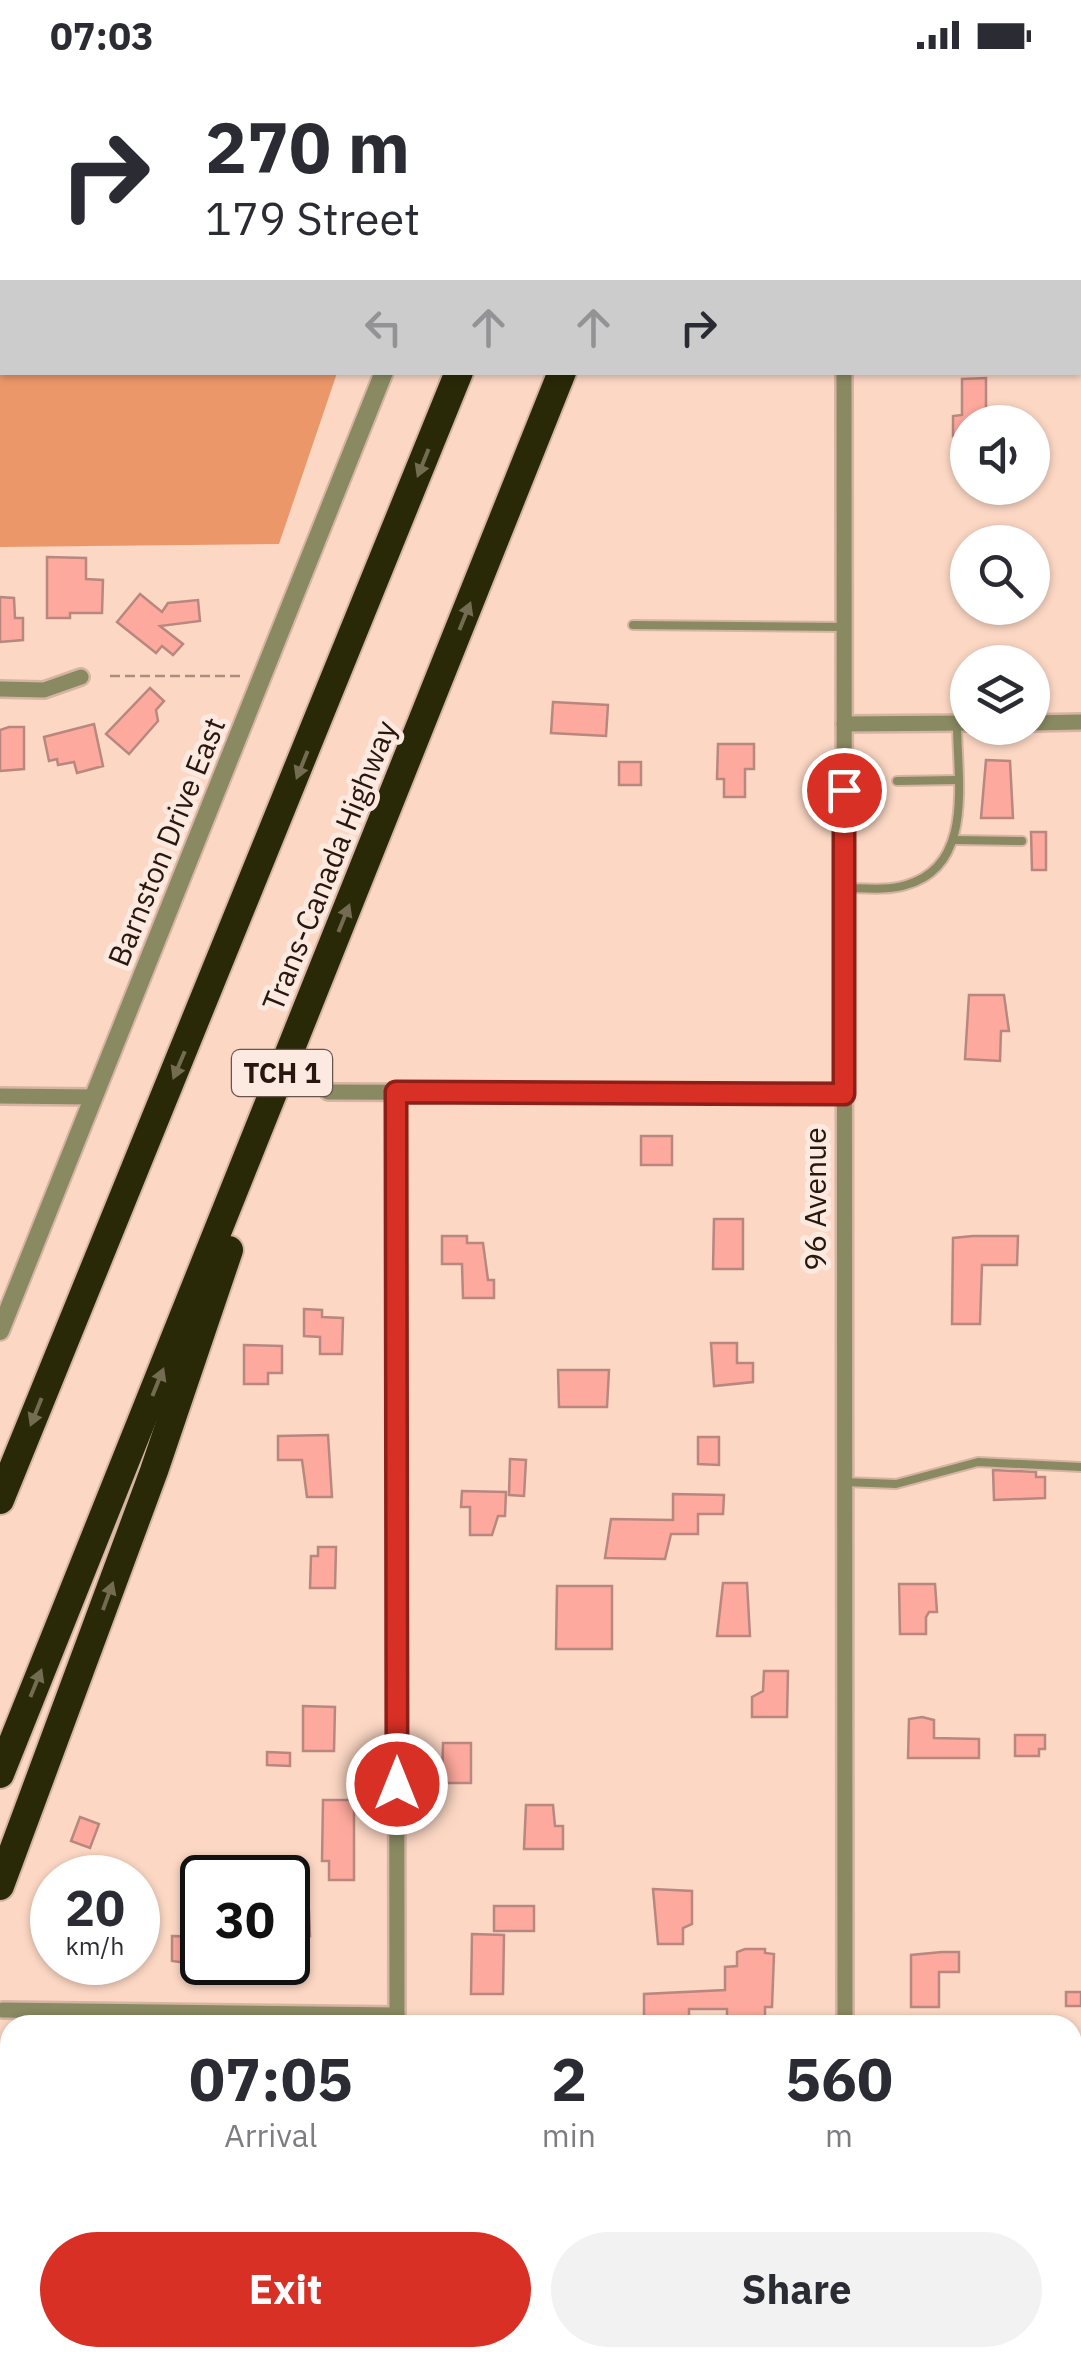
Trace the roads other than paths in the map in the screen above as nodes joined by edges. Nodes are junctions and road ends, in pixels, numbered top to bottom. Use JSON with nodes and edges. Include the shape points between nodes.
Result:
{"nodes":[{"id":1,"x":383,"y":375,"type":"edge"},
{"id":2,"x":458,"y":375,"type":"edge"},
{"id":3,"x":561,"y":375,"type":"edge"},
{"id":4,"x":844,"y":375,"type":"edge"},
{"id":5,"x":633,"y":625,"type":"dead end"},
{"id":6,"x":844,"y":627,"type":"junction"},
{"id":7,"x":81,"y":677,"type":"dead end"},
{"id":8,"x":0,"y":689,"type":"edge"},
{"id":9,"x":1081,"y":722,"type":"edge"},
{"id":10,"x":950,"y":723,"type":"edge"},
{"id":11,"x":1050,"y":723,"type":"edge"},
{"id":12,"x":844,"y":724,"type":"junction"},
{"id":13,"x":960,"y":745,"type":"edge"},
{"id":14,"x":957,"y":780,"type":"junction"},
{"id":15,"x":896,"y":781,"type":"dead end"},
{"id":16,"x":955,"y":840,"type":"junction"},
{"id":17,"x":1022,"y":841,"type":"dead end"},
{"id":18,"x":844,"y":888,"type":"junction"},
{"id":19,"x":330,"y":955,"type":"junction"},
{"id":20,"x":328,"y":1092,"type":"dead end"},
{"id":21,"x":396,"y":1092,"type":"junction"},
{"id":22,"x":844,"y":1094,"type":"junction"},
{"id":23,"x":0,"y":1096,"type":"edge"},
{"id":24,"x":94,"y":1097,"type":"junction"},
{"id":25,"x":8,"y":1290,"type":"edge"},
{"id":26,"x":0,"y":1331,"type":"edge"},
{"id":27,"x":1081,"y":1467,"type":"edge"},
{"id":28,"x":845,"y":1482,"type":"junction"},
{"id":29,"x":0,"y":1500,"type":"edge"},
{"id":30,"x":0,"y":1774,"type":"edge"},
{"id":31,"x":0,"y":1885,"type":"edge"},
{"id":32,"x":4,"y":2010,"type":"dead end"},
{"id":33,"x":124,"y":2015,"type":"edge"},
{"id":34,"x":397,"y":2015,"type":"edge"},
{"id":35,"x":844,"y":2015,"type":"edge"}],
"edges":[{"from":1,"to":24,"type":"street","name":"Barnston Drive East"},
{"from":2,"to":29,"type":"highway","number":"TCH 1","one_way":true},
{"from":19,"to":3,"type":"highway","name":"Trans-Canada Highway","number":"TCH 1","one_way":true},
{"from":4,"to":6,"type":"street","name":"96 Avenue"},
{"from":5,"to":6,"type":"lane"},
{"from":6,"to":12,"type":"street","name":"96 Avenue"},
{"from":7,"to":8,"type":"street","via":[[44,690]]},
{"from":9,"to":11,"type":"street"},
{"from":10,"to":12,"type":"street"},
{"from":12,"to":18,"type":"street","name":"96 Avenue"},
{"from":13,"to":14,"type":"lane"},
{"from":14,"to":15,"type":"lane"},
{"from":14,"to":16,"type":"lane"},
{"from":16,"to":17,"type":"lane"},
{"from":16,"to":18,"type":"lane","via":[[946,859],[916,882]]},
{"from":18,"to":22,"type":"street","name":"96 Avenue"},
{"from":30,"to":19,"type":"highway","name":"Trans-Canada Highway","number":"TCH 1","one_way":true},
{"from":31,"to":19,"type":"highway","one_way":true,"via":[[154,1471]]},
{"from":20,"to":21,"type":"street"},
{"from":21,"to":22,"type":"street"},
{"from":21,"to":34,"type":"street"},
{"from":22,"to":28,"type":"street","name":"96 Avenue"},
{"from":23,"to":24,"type":"street"},
{"from":24,"to":25,"type":"street","name":"Barnston Drive East"},
{"from":25,"to":26,"type":"street","name":"Barnston Drive East"},
{"from":27,"to":28,"type":"lane","via":[[978,1462],[896,1484]]},
{"from":28,"to":35,"type":"street","name":"96 Avenue"},
{"from":32,"to":33,"type":"street"}]}
